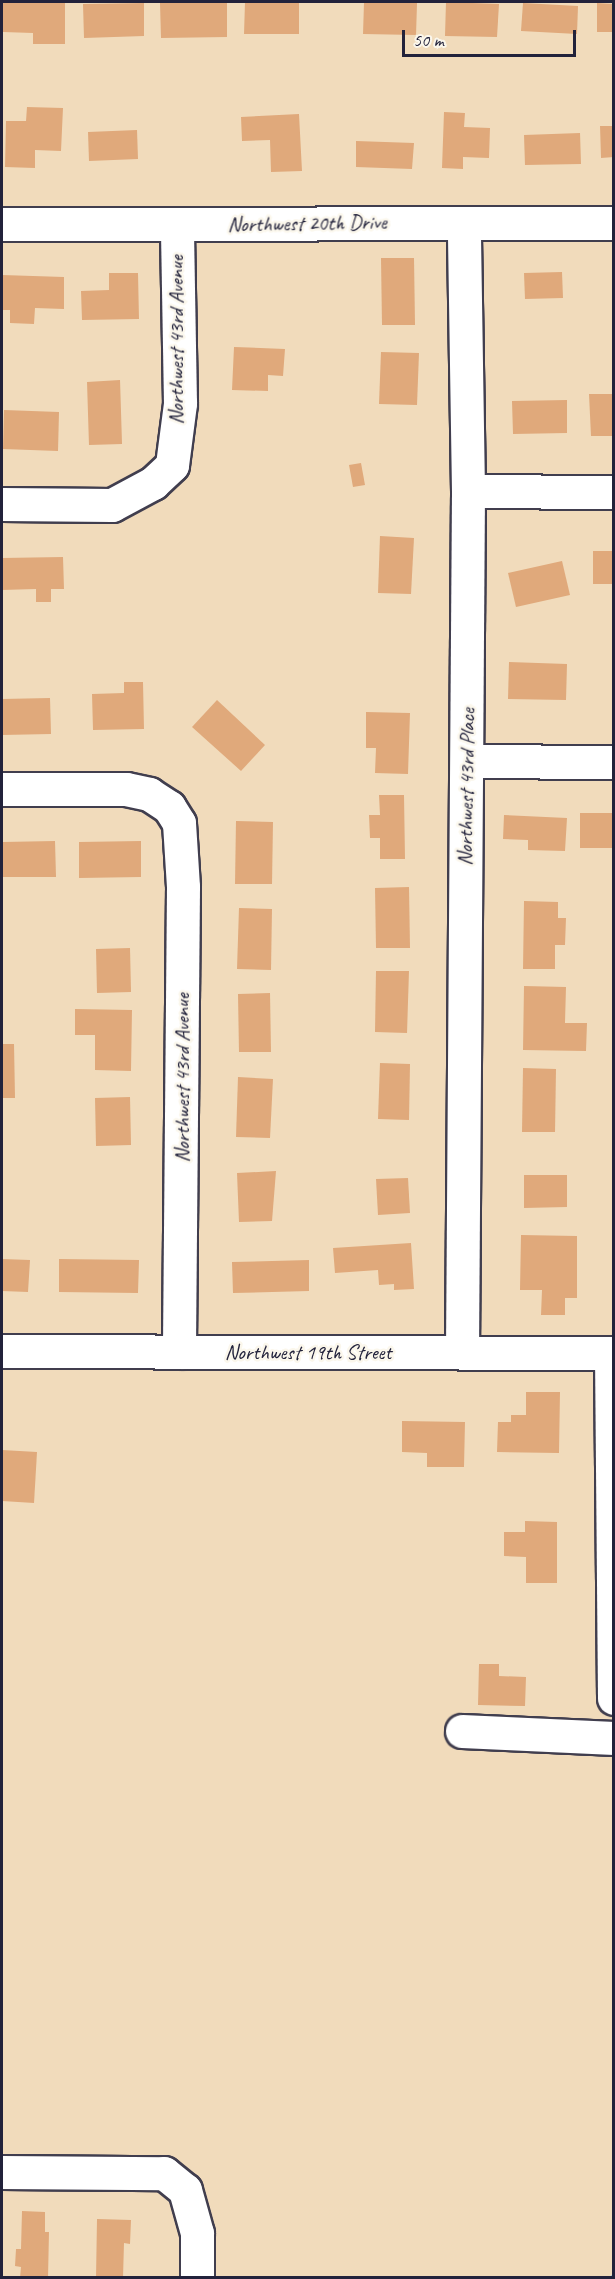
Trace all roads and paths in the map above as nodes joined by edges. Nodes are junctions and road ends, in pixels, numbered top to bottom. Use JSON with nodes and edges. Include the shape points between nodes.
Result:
{"nodes":[{"id":1,"x":464,"y":223,"type":"junction"},
{"id":2,"x":614,"y":223,"type":"edge"},
{"id":3,"x":2,"y":224,"type":"edge"},
{"id":4,"x":177,"y":225,"type":"junction"},
{"id":5,"x":468,"y":491,"type":"junction"},
{"id":6,"x":614,"y":492,"type":"edge"},
{"id":7,"x":2,"y":504,"type":"edge"},
{"id":8,"x":466,"y":761,"type":"junction"},
{"id":9,"x":614,"y":762,"type":"edge"},
{"id":10,"x":2,"y":789,"type":"edge"},
{"id":11,"x":2,"y":1351,"type":"edge"},
{"id":12,"x":179,"y":1352,"type":"junction"},
{"id":13,"x":462,"y":1352,"type":"junction"},
{"id":14,"x":612,"y":1353,"type":"edge"},
{"id":15,"x":614,"y":1698,"type":"edge"},
{"id":16,"x":462,"y":1731,"type":"dead end"},
{"id":17,"x":614,"y":1738,"type":"edge"},
{"id":18,"x":2,"y":2172,"type":"edge"},
{"id":19,"x":197,"y":2277,"type":"edge"}],
"edges":[{"from":1,"to":2,"type":"street","name":"Northwest 20th Drive"},
{"from":1,"to":4,"type":"street","name":"Northwest 20th Drive"},
{"from":1,"to":5,"type":"street","name":"Northwest 43rd Place"},
{"from":3,"to":4,"type":"street","name":"Northwest 20th Drive"},
{"from":4,"to":7,"type":"street","name":"Northwest 43rd Avenue","via":[[180,404],[172,465],[153,483],[112,505]]},
{"from":5,"to":6,"type":"street"},
{"from":5,"to":8,"type":"street","name":"Northwest 43rd Place"},
{"from":8,"to":9,"type":"street"},
{"from":8,"to":13,"type":"street","name":"Northwest 43rd Place"},
{"from":10,"to":12,"type":"street","name":"Northwest 43rd Avenue","via":[[126,789],[149,794],[170,807],[182,838]]},
{"from":11,"to":12,"type":"street","name":"Northwest 19th Street"},
{"from":12,"to":13,"type":"street","name":"Northwest 19th Street"},
{"from":13,"to":14,"type":"street","name":"Northwest 19th Street"},
{"from":14,"to":15,"type":"street"},
{"from":16,"to":17,"type":"street"},
{"from":18,"to":19,"type":"street","via":[[164,2174],[185,2190],[196,2234]]}]}
